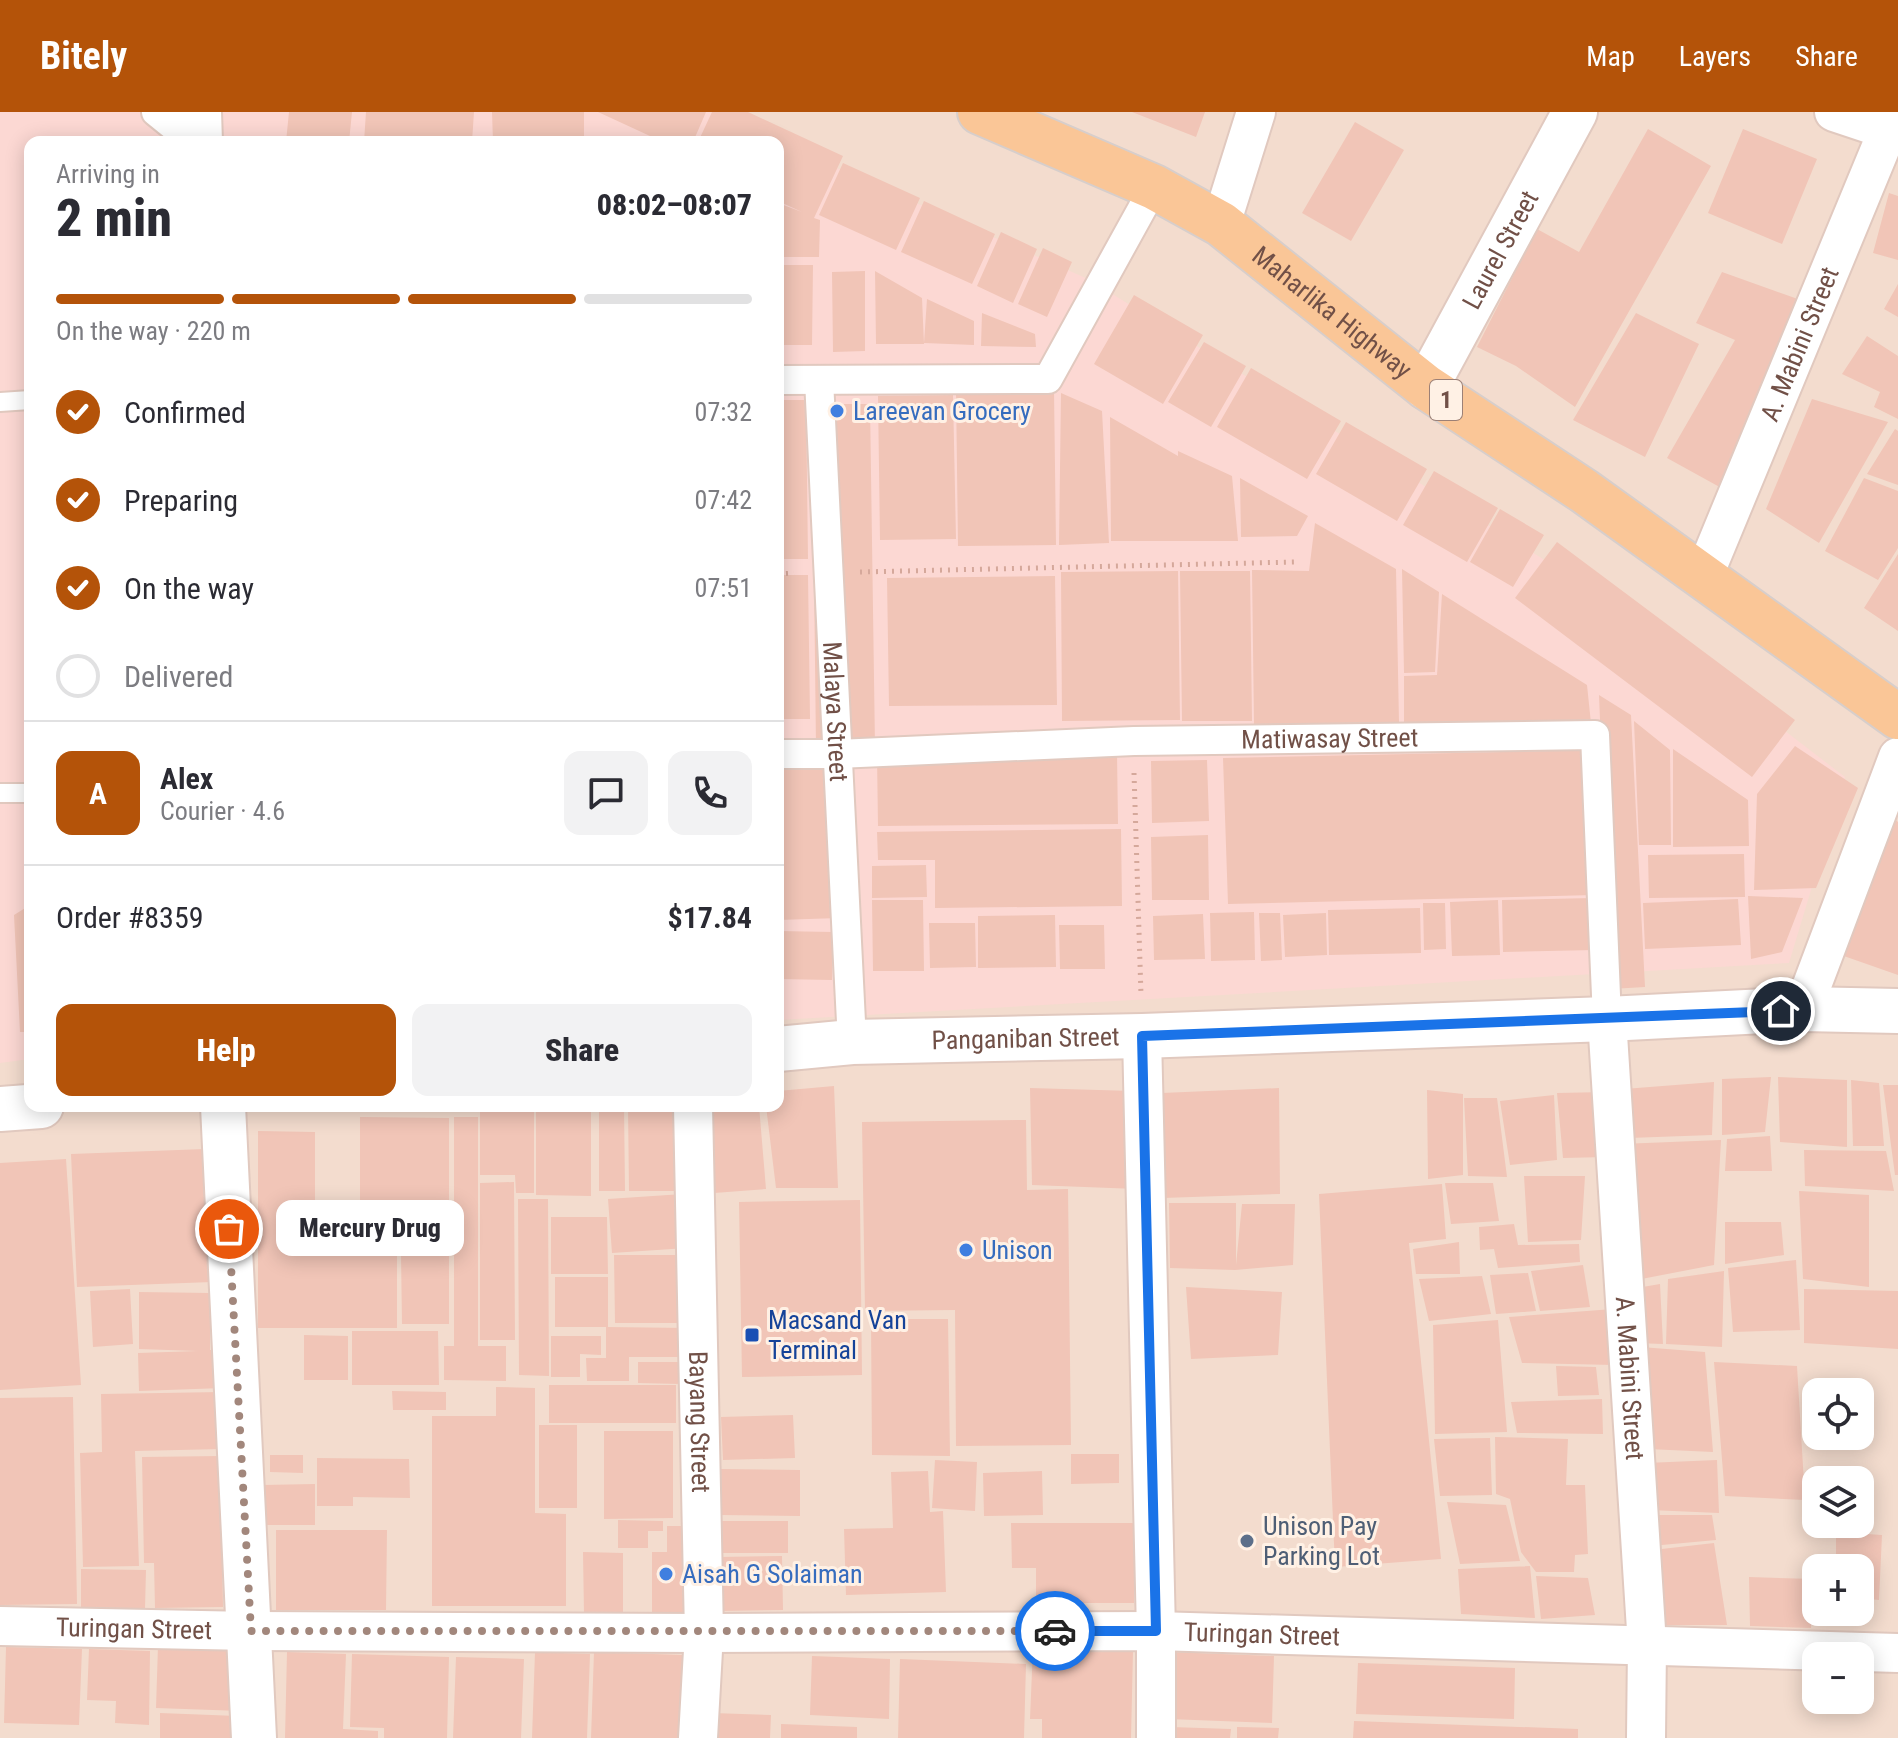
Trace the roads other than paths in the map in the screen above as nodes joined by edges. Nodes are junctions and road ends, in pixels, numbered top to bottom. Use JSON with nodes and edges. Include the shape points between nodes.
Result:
{"nodes":[{"id":1,"x":156,"y":112,"type":"edge"},
{"id":2,"x":199,"y":112,"type":"edge"},
{"id":3,"x":980,"y":112,"type":"edge"},
{"id":4,"x":1256,"y":112,"type":"edge"},
{"id":5,"x":1575,"y":112,"type":"edge"},
{"id":6,"x":1834,"y":112,"type":"edge"},
{"id":7,"x":1891,"y":121,"type":"edge"},
{"id":8,"x":186,"y":136,"type":"edge"},
{"id":9,"x":200,"y":136,"type":"edge"},
{"id":10,"x":1154,"y":187,"type":"junction"},
{"id":11,"x":1221,"y":224,"type":"junction"},
{"id":12,"x":784,"y":380,"type":"edge"},
{"id":13,"x":819,"y":380,"type":"junction"},
{"id":14,"x":1426,"y":387,"type":"junction"},
{"id":15,"x":24,"y":400,"type":"edge"},
{"id":16,"x":0,"y":402,"type":"edge"},
{"id":17,"x":1704,"y":575,"type":"junction"},
{"id":18,"x":1898,"y":717,"type":"edge"},
{"id":19,"x":784,"y":754,"type":"edge"},
{"id":20,"x":837,"y":754,"type":"junction"},
{"id":21,"x":1898,"y":757,"type":"edge"},
{"id":22,"x":0,"y":793,"type":"edge"},
{"id":23,"x":24,"y":793,"type":"edge"},
{"id":24,"x":1803,"y":1009,"type":"junction"},
{"id":25,"x":1898,"y":1011,"type":"edge"},
{"id":26,"x":1607,"y":1019,"type":"junction"},
{"id":27,"x":1142,"y":1036,"type":"junction"},
{"id":28,"x":852,"y":1042,"type":"junction"},
{"id":29,"x":784,"y":1048,"type":"edge"},
{"id":30,"x":24,"y":1107,"type":"edge"},
{"id":31,"x":0,"y":1109,"type":"edge"},
{"id":32,"x":223,"y":1112,"type":"edge"},
{"id":33,"x":693,"y":1112,"type":"edge"},
{"id":34,"x":0,"y":1626,"type":"edge"},
{"id":35,"x":251,"y":1631,"type":"junction"},
{"id":36,"x":1156,"y":1631,"type":"junction"},
{"id":37,"x":704,"y":1633,"type":"junction"},
{"id":38,"x":1647,"y":1645,"type":"junction"},
{"id":39,"x":1898,"y":1653,"type":"edge"},
{"id":40,"x":254,"y":1738,"type":"edge"},
{"id":41,"x":698,"y":1738,"type":"edge"},
{"id":42,"x":1156,"y":1738,"type":"edge"},
{"id":43,"x":1646,"y":1738,"type":"edge"}],
"edges":[{"from":1,"to":8,"type":"street"},
{"from":2,"to":9,"type":"street"},
{"from":3,"to":10,"type":"main road","name":"Maharlika Highway","number":"1"},
{"from":4,"to":11,"type":"street"},
{"from":5,"to":14,"type":"street","name":"Laurel Street"},
{"from":6,"to":7,"type":"street"},
{"from":7,"to":17,"type":"street","name":"A. Mabini Street"},
{"from":10,"to":11,"type":"main road","name":"Maharlika Highway","number":"1"},
{"from":10,"to":13,"type":"street","via":[[1048,379]]},
{"from":11,"to":14,"type":"main road","name":"Maharlika Highway","number":"1"},
{"from":12,"to":13,"type":"street"},
{"from":13,"to":20,"type":"street","name":"Malaya Street"},
{"from":14,"to":17,"type":"main road","name":"Maharlika Highway","number":"1"},
{"from":15,"to":16,"type":"lane"},
{"from":17,"to":18,"type":"main road","name":"Maharlika Highway","number":"1"},
{"from":19,"to":20,"type":"street","name":"Matiwasay Street"},
{"from":20,"to":26,"type":"street","name":"Matiwasay Street","via":[[1134,741],[1595,735]]},
{"from":20,"to":28,"type":"street","name":"Malaya Street"},
{"from":21,"to":24,"type":"street"},
{"from":22,"to":23,"type":"lane"},
{"from":24,"to":25,"type":"street","name":"Panganiban Street"},
{"from":24,"to":26,"type":"street","name":"Panganiban Street"},
{"from":26,"to":27,"type":"street","name":"Panganiban Street"},
{"from":26,"to":38,"type":"street","name":"A. Mabini Street"},
{"from":27,"to":28,"type":"street","name":"Panganiban Street"},
{"from":27,"to":36,"type":"street"},
{"from":28,"to":29,"type":"street","name":"Panganiban Street"},
{"from":30,"to":31,"type":"street"},
{"from":32,"to":35,"type":"street"},
{"from":33,"to":37,"type":"street","name":"Bayang Street"},
{"from":34,"to":35,"type":"street","name":"Turingan Street"},
{"from":35,"to":37,"type":"street","name":"Turingan Street"},
{"from":35,"to":40,"type":"street"},
{"from":36,"to":37,"type":"street","name":"Turingan Street"},
{"from":36,"to":38,"type":"street","name":"Turingan Street"},
{"from":36,"to":42,"type":"street"},
{"from":37,"to":41,"type":"street","name":"Bayang Street"},
{"from":38,"to":39,"type":"street","name":"Turingan Street"},
{"from":38,"to":43,"type":"street","name":"A. Mabini Street"}]}
